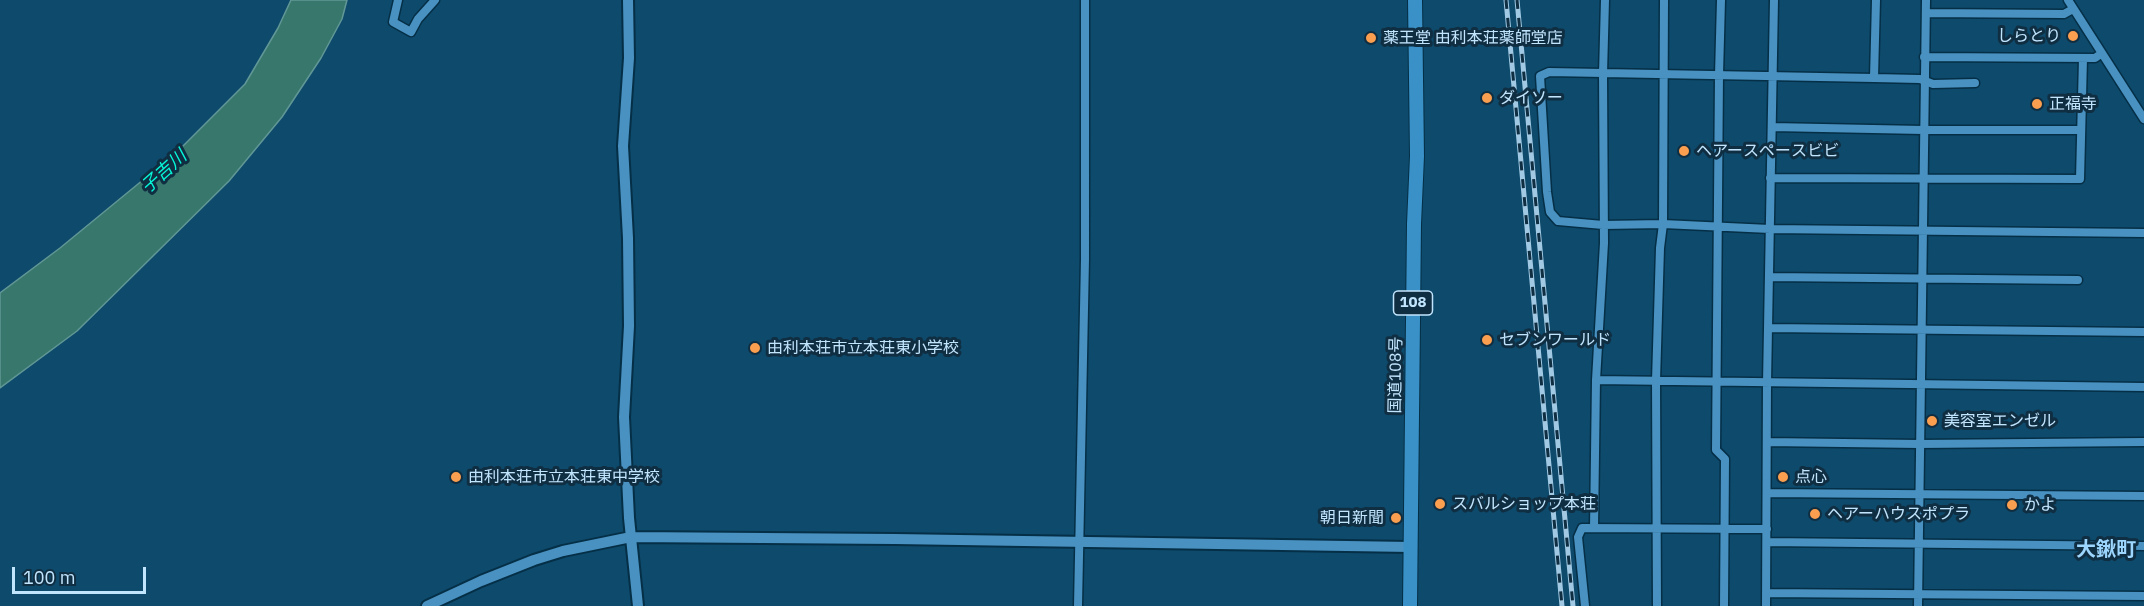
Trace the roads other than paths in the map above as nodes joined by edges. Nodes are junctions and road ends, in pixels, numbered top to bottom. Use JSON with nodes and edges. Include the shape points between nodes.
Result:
{"nodes":[{"id":1,"x":398,"y":0,"type":"edge"},
{"id":2,"x":435,"y":0,"type":"edge"},
{"id":3,"x":628,"y":0,"type":"edge"},
{"id":4,"x":1085,"y":0,"type":"edge"},
{"id":5,"x":1415,"y":0,"type":"edge"},
{"id":6,"x":1605,"y":0,"type":"edge"},
{"id":7,"x":1664,"y":0,"type":"edge"},
{"id":8,"x":1721,"y":0,"type":"edge"},
{"id":9,"x":1774,"y":0,"type":"edge"},
{"id":10,"x":1876,"y":0,"type":"edge"},
{"id":11,"x":1926,"y":0,"type":"edge"},
{"id":12,"x":2068,"y":0,"type":"edge"},
{"id":13,"x":2073,"y":9,"type":"junction"},
{"id":14,"x":1926,"y":13,"type":"junction"},
{"id":15,"x":2102,"y":53,"type":"junction"},
{"id":16,"x":1924,"y":57,"type":"junction"},
{"id":17,"x":2083,"y":58,"type":"junction"},
{"id":18,"x":1603,"y":74,"type":"junction"},
{"id":19,"x":1663,"y":75,"type":"junction"},
{"id":20,"x":1719,"y":75,"type":"junction"},
{"id":21,"x":1772,"y":77,"type":"junction"},
{"id":22,"x":1874,"y":78,"type":"junction"},
{"id":23,"x":1924,"y":81,"type":"junction"},
{"id":24,"x":1975,"y":82,"type":"dead end"},
{"id":25,"x":2144,"y":118,"type":"edge"},
{"id":26,"x":1772,"y":127,"type":"junction"},
{"id":27,"x":1923,"y":130,"type":"junction"},
{"id":28,"x":2081,"y":130,"type":"junction"},
{"id":29,"x":1770,"y":178,"type":"junction"},
{"id":30,"x":1922,"y":179,"type":"junction"},
{"id":31,"x":1663,"y":224,"type":"junction"},
{"id":32,"x":1603,"y":225,"type":"junction"},
{"id":33,"x":1718,"y":226,"type":"junction"},
{"id":34,"x":1770,"y":228,"type":"junction"},
{"id":35,"x":1922,"y":229,"type":"junction"},
{"id":36,"x":2144,"y":233,"type":"edge"},
{"id":37,"x":1769,"y":277,"type":"junction"},
{"id":38,"x":1922,"y":278,"type":"junction"},
{"id":39,"x":2078,"y":280,"type":"dead end"},
{"id":40,"x":1769,"y":328,"type":"junction"},
{"id":41,"x":1921,"y":330,"type":"junction"},
{"id":42,"x":2144,"y":332,"type":"edge"},
{"id":43,"x":1596,"y":380,"type":"junction"},
{"id":44,"x":1656,"y":381,"type":"junction"},
{"id":45,"x":1717,"y":381,"type":"junction"},
{"id":46,"x":1767,"y":383,"type":"junction"},
{"id":47,"x":1920,"y":384,"type":"junction"},
{"id":48,"x":2144,"y":387,"type":"edge"},
{"id":49,"x":1767,"y":442,"type":"junction"},
{"id":50,"x":2144,"y":442,"type":"edge"},
{"id":51,"x":1919,"y":444,"type":"junction"},
{"id":52,"x":1768,"y":493,"type":"junction"},
{"id":53,"x":1920,"y":494,"type":"junction"},
{"id":54,"x":2144,"y":496,"type":"edge"},
{"id":55,"x":1594,"y":528,"type":"junction"},
{"id":56,"x":1657,"y":528,"type":"junction"},
{"id":57,"x":1724,"y":529,"type":"junction"},
{"id":58,"x":1767,"y":529,"type":"junction"},
{"id":59,"x":631,"y":537,"type":"junction"},
{"id":60,"x":1078,"y":542,"type":"junction"},
{"id":61,"x":1767,"y":542,"type":"junction"},
{"id":62,"x":1918,"y":543,"type":"junction"},
{"id":63,"x":2144,"y":546,"type":"edge"},
{"id":64,"x":1411,"y":547,"type":"junction"},
{"id":65,"x":1766,"y":593,"type":"junction"},
{"id":66,"x":1918,"y":594,"type":"junction"},
{"id":67,"x":2144,"y":596,"type":"edge"},
{"id":68,"x":427,"y":606,"type":"edge"},
{"id":69,"x":638,"y":606,"type":"edge"},
{"id":70,"x":1078,"y":606,"type":"edge"},
{"id":71,"x":1410,"y":606,"type":"edge"},
{"id":72,"x":1585,"y":606,"type":"edge"},
{"id":73,"x":1657,"y":606,"type":"edge"},
{"id":74,"x":1724,"y":606,"type":"edge"},
{"id":75,"x":1766,"y":606,"type":"edge"},
{"id":76,"x":1918,"y":606,"type":"edge"}],
"edges":[{"from":1,"to":2,"type":"street","via":[[393,22],[411,32]]},
{"from":3,"to":59,"type":"street","via":[[623,146],[629,326],[624,417]]},
{"from":4,"to":60,"type":"street"},
{"from":5,"to":64,"type":"highway","name":"国道108号","number":"108","via":[[1417,156]]},
{"from":6,"to":18,"type":"street"},
{"from":7,"to":19,"type":"street"},
{"from":8,"to":20,"type":"street"},
{"from":9,"to":21,"type":"street"},
{"from":10,"to":22,"type":"street"},
{"from":11,"to":14,"type":"street"},
{"from":12,"to":13,"type":"street"},
{"from":13,"to":14,"type":"street","via":[[2064,14]]},
{"from":13,"to":15,"type":"street"},
{"from":14,"to":16,"type":"street"},
{"from":15,"to":17,"type":"street","via":[[2095,58]]},
{"from":15,"to":25,"type":"street"},
{"from":16,"to":17,"type":"street"},
{"from":16,"to":23,"type":"street"},
{"from":17,"to":28,"type":"street"},
{"from":18,"to":19,"type":"street"},
{"from":18,"to":32,"type":"street"},
{"from":18,"to":32,"type":"street","via":[[1549,72],[1540,76],[1550,212],[1558,222]]},
{"from":19,"to":20,"type":"street"},
{"from":19,"to":31,"type":"street"},
{"from":20,"to":21,"type":"street"},
{"from":20,"to":33,"type":"street"},
{"from":21,"to":22,"type":"street"},
{"from":21,"to":26,"type":"street"},
{"from":22,"to":23,"type":"street"},
{"from":23,"to":24,"type":"street"},
{"from":23,"to":27,"type":"street"},
{"from":26,"to":27,"type":"street"},
{"from":26,"to":29,"type":"street"},
{"from":27,"to":28,"type":"street"},
{"from":27,"to":30,"type":"street"},
{"from":28,"to":30,"type":"street","via":[[2080,179]]},
{"from":29,"to":30,"type":"street"},
{"from":29,"to":34,"type":"street"},
{"from":30,"to":35,"type":"street"},
{"from":31,"to":32,"type":"street"},
{"from":31,"to":33,"type":"street"},
{"from":31,"to":44,"type":"street"},
{"from":32,"to":43,"type":"street"},
{"from":33,"to":34,"type":"street"},
{"from":33,"to":45,"type":"street"},
{"from":34,"to":35,"type":"street"},
{"from":34,"to":37,"type":"street"},
{"from":35,"to":36,"type":"street"},
{"from":35,"to":38,"type":"street"},
{"from":37,"to":38,"type":"street"},
{"from":37,"to":40,"type":"street"},
{"from":38,"to":39,"type":"street"},
{"from":38,"to":41,"type":"street"},
{"from":40,"to":41,"type":"street"},
{"from":40,"to":46,"type":"street"},
{"from":41,"to":42,"type":"street"},
{"from":41,"to":47,"type":"street"},
{"from":43,"to":44,"type":"street"},
{"from":43,"to":55,"type":"street"},
{"from":44,"to":45,"type":"street"},
{"from":44,"to":56,"type":"street"},
{"from":45,"to":46,"type":"street"},
{"from":45,"to":57,"type":"street","via":[[1716,450],[1725,459]]},
{"from":46,"to":47,"type":"street"},
{"from":46,"to":49,"type":"street"},
{"from":47,"to":48,"type":"street"},
{"from":47,"to":51,"type":"street"},
{"from":49,"to":51,"type":"street"},
{"from":49,"to":52,"type":"street"},
{"from":50,"to":51,"type":"street"},
{"from":51,"to":53,"type":"street"},
{"from":52,"to":53,"type":"street"},
{"from":52,"to":58,"type":"street"},
{"from":53,"to":54,"type":"street"},
{"from":53,"to":62,"type":"street"},
{"from":55,"to":56,"type":"street"},
{"from":55,"to":72,"type":"street","via":[[1582,528],[1578,537]]},
{"from":56,"to":57,"type":"street"},
{"from":56,"to":73,"type":"street"},
{"from":57,"to":58,"type":"street"},
{"from":57,"to":74,"type":"street"},
{"from":58,"to":61,"type":"street"},
{"from":59,"to":60,"type":"street"},
{"from":59,"to":68,"type":"street","via":[[534,560]]},
{"from":59,"to":69,"type":"street"},
{"from":60,"to":64,"type":"street"},
{"from":60,"to":70,"type":"street"},
{"from":61,"to":62,"type":"street"},
{"from":61,"to":65,"type":"street"},
{"from":62,"to":63,"type":"street"},
{"from":62,"to":66,"type":"street"},
{"from":64,"to":71,"type":"highway","name":"国道108号","number":"108"},
{"from":65,"to":66,"type":"street"},
{"from":65,"to":75,"type":"street"},
{"from":66,"to":67,"type":"street"},
{"from":66,"to":76,"type":"street"}]}
